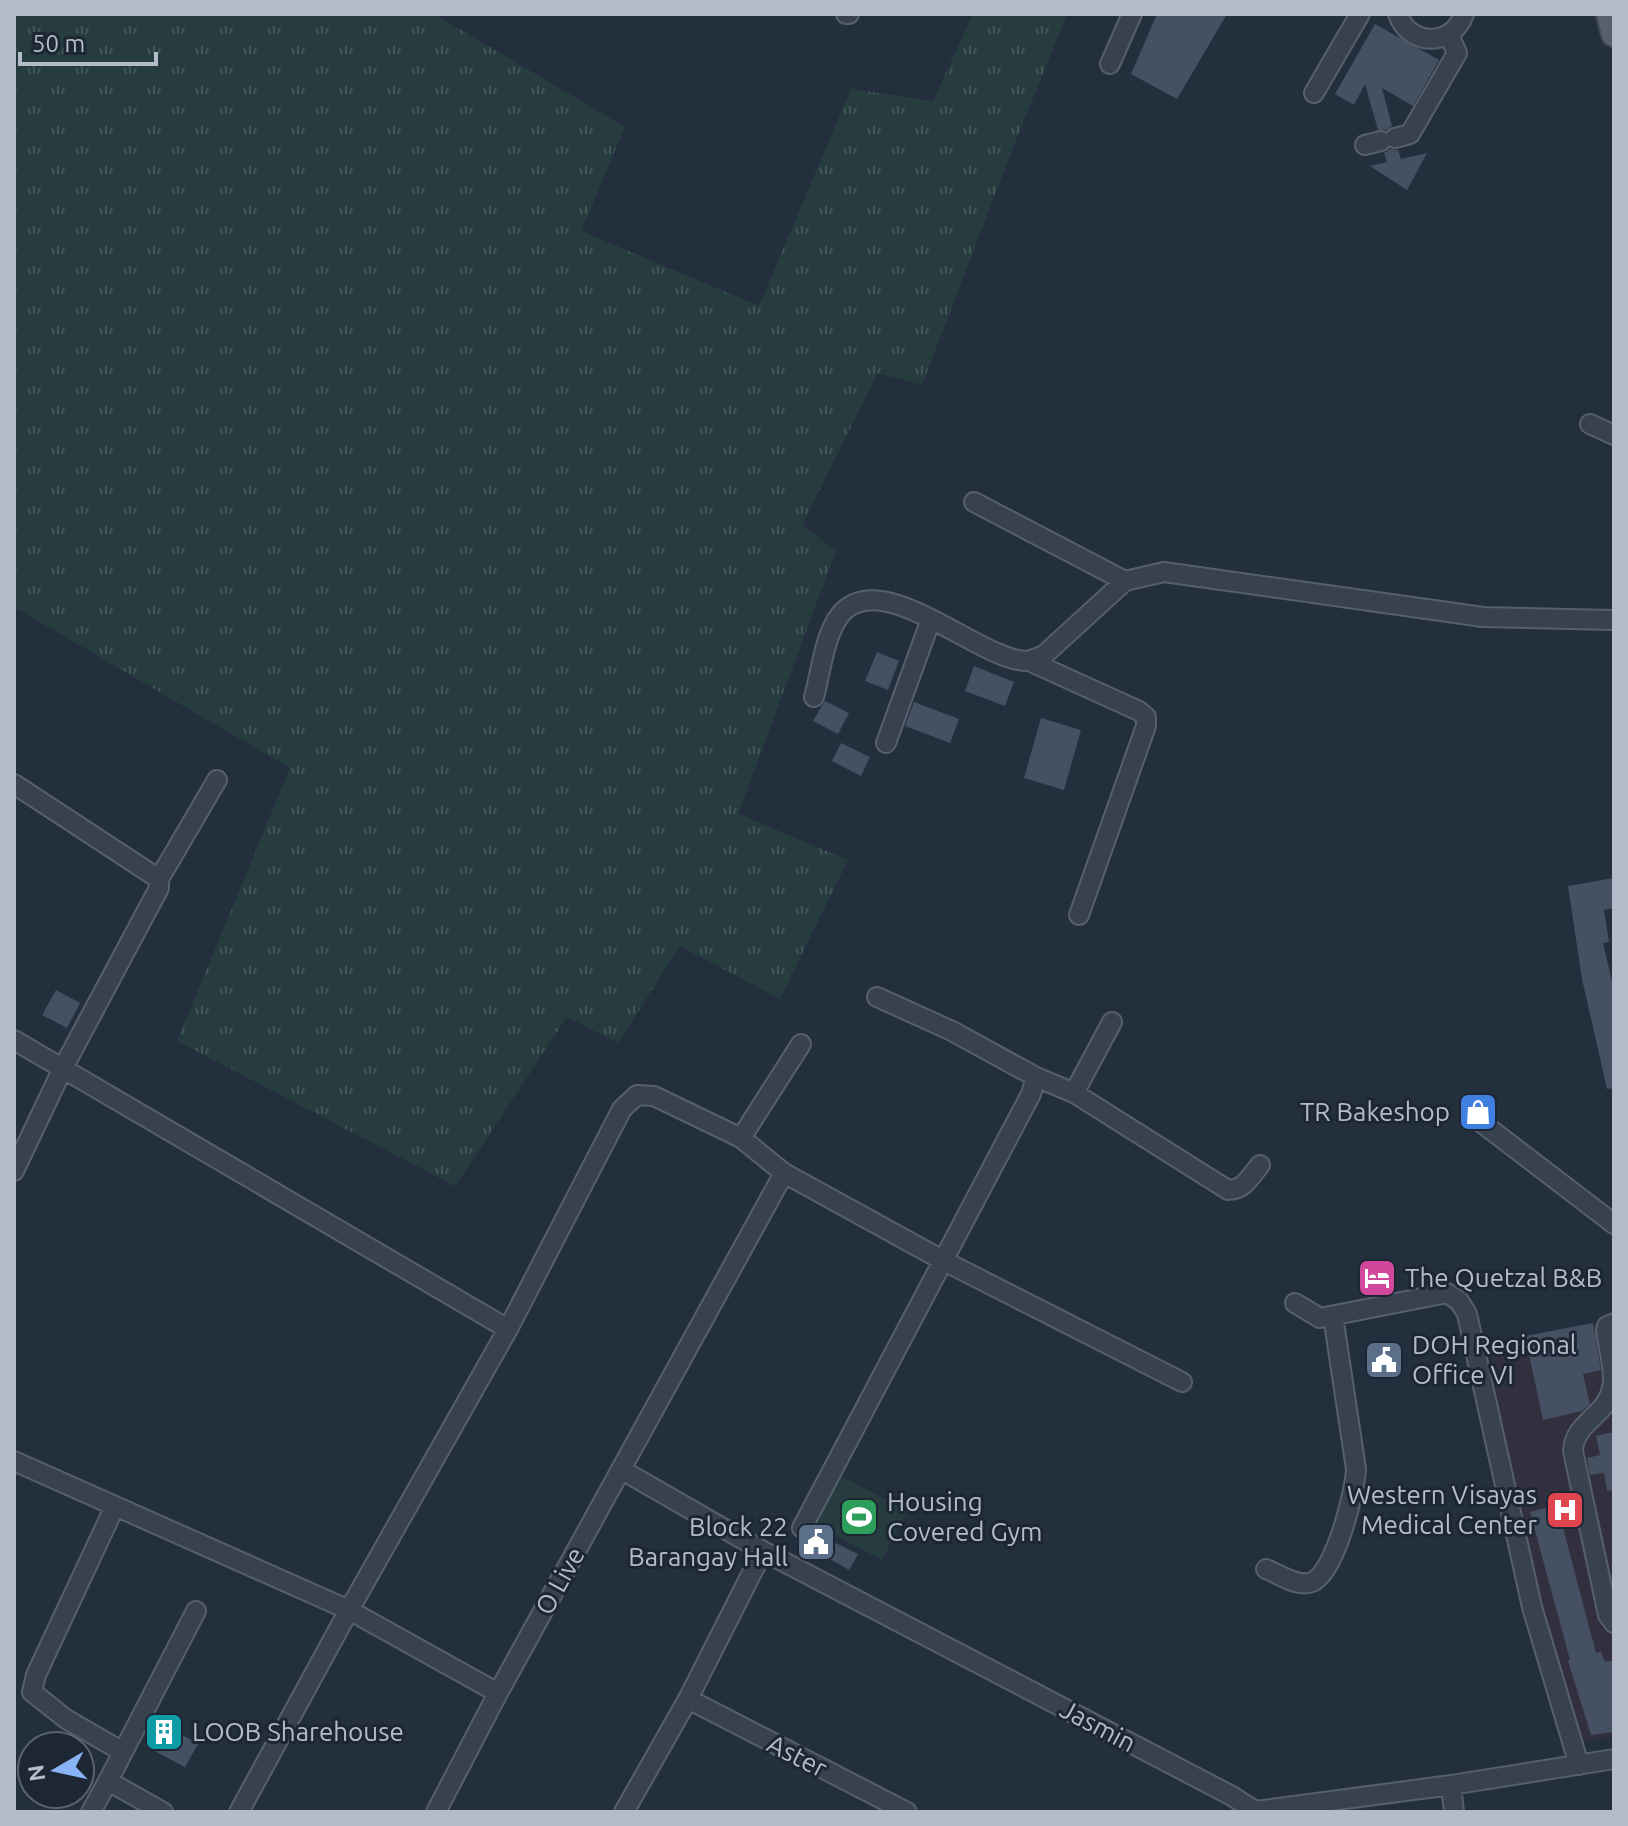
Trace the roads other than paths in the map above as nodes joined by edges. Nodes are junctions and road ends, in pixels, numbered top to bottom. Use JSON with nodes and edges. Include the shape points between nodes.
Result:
{"nodes":[{"id":1,"x":1132,"y":14,"type":"edge"},
{"id":2,"x":1360,"y":14,"type":"edge"},
{"id":3,"x":1398,"y":14,"type":"edge"},
{"id":4,"x":1464,"y":14,"type":"edge"},
{"id":5,"x":1609,"y":14,"type":"edge"},
{"id":6,"x":1614,"y":34,"type":"edge"},
{"id":7,"x":1449,"y":35,"type":"junction"},
{"id":8,"x":1110,"y":64,"type":"dead end"},
{"id":9,"x":1314,"y":93,"type":"dead end"},
{"id":10,"x":1380,"y":141,"type":"dead end"},
{"id":11,"x":1590,"y":424,"type":"dead end"},
{"id":12,"x":1614,"y":435,"type":"edge"},
{"id":13,"x":974,"y":502,"type":"dead end"},
{"id":14,"x":1125,"y":581,"type":"junction"},
{"id":15,"x":931,"y":619,"type":"junction"},
{"id":16,"x":1614,"y":620,"type":"edge"},
{"id":17,"x":1029,"y":661,"type":"junction"},
{"id":18,"x":814,"y":697,"type":"dead end"},
{"id":19,"x":886,"y":743,"type":"dead end"},
{"id":20,"x":217,"y":780,"type":"dead end"},
{"id":21,"x":14,"y":784,"type":"edge"},
{"id":22,"x":159,"y":879,"type":"junction"},
{"id":23,"x":1079,"y":915,"type":"dead end"},
{"id":24,"x":877,"y":997,"type":"dead end"},
{"id":25,"x":1112,"y":1022,"type":"dead end"},
{"id":26,"x":14,"y":1040,"type":"edge"},
{"id":27,"x":801,"y":1044,"type":"dead end"},
{"id":28,"x":63,"y":1068,"type":"junction"},
{"id":29,"x":1036,"y":1077,"type":"junction"},
{"id":30,"x":1074,"y":1093,"type":"junction"},
{"id":31,"x":1482,"y":1123,"type":"dead end"},
{"id":32,"x":741,"y":1138,"type":"junction"},
{"id":33,"x":1260,"y":1165,"type":"dead end"},
{"id":34,"x":14,"y":1171,"type":"edge"},
{"id":35,"x":784,"y":1173,"type":"junction"},
{"id":36,"x":1614,"y":1224,"type":"edge"},
{"id":37,"x":944,"y":1261,"type":"junction"},
{"id":38,"x":1295,"y":1303,"type":"dead end"},
{"id":39,"x":1333,"y":1316,"type":"junction"},
{"id":40,"x":1614,"y":1323,"type":"edge"},
{"id":41,"x":508,"y":1329,"type":"junction"},
{"id":42,"x":1182,"y":1382,"type":"dead end"},
{"id":43,"x":14,"y":1461,"type":"edge"},
{"id":44,"x":622,"y":1470,"type":"junction"},
{"id":45,"x":115,"y":1506,"type":"junction"},
{"id":46,"x":802,"y":1528,"type":"dead end"},
{"id":47,"x":763,"y":1551,"type":"junction"},
{"id":48,"x":1266,"y":1569,"type":"dead end"},
{"id":49,"x":349,"y":1610,"type":"junction"},
{"id":50,"x":196,"y":1611,"type":"dead end"},
{"id":51,"x":1614,"y":1623,"type":"edge"},
{"id":52,"x":498,"y":1693,"type":"junction"},
{"id":53,"x":688,"y":1699,"type":"junction"},
{"id":54,"x":123,"y":1752,"type":"junction"},
{"id":55,"x":1614,"y":1759,"type":"edge"},
{"id":56,"x":1579,"y":1765,"type":"junction"},
{"id":57,"x":108,"y":1781,"type":"junction"},
{"id":58,"x":1451,"y":1785,"type":"junction"},
{"id":59,"x":1304,"y":1809,"type":"edge"},
{"id":60,"x":1253,"y":1811,"type":"edge"},
{"id":61,"x":91,"y":1812,"type":"edge"},
{"id":62,"x":163,"y":1812,"type":"edge"},
{"id":63,"x":239,"y":1812,"type":"edge"},
{"id":64,"x":436,"y":1812,"type":"edge"},
{"id":65,"x":624,"y":1812,"type":"edge"},
{"id":66,"x":907,"y":1812,"type":"edge"},
{"id":67,"x":1454,"y":1812,"type":"edge"}],
"edges":[{"from":1,"to":8,"type":"street"},
{"from":2,"to":9,"type":"street"},
{"from":3,"to":7,"type":"street","via":[[1417,37]]},
{"from":4,"to":7,"type":"street"},
{"from":5,"to":6,"type":"main road"},
{"from":7,"to":10,"type":"street","via":[[1457,53],[1410,134]]},
{"from":11,"to":12,"type":"street"},
{"from":13,"to":14,"type":"street"},
{"from":14,"to":16,"type":"street","via":[[1164,572],[1483,617]]},
{"from":14,"to":17,"type":"street","via":[[1044,655]]},
{"from":15,"to":17,"type":"street"},
{"from":15,"to":18,"type":"street","via":[[876,598],[851,605],[832,628]]},
{"from":15,"to":19,"type":"street"},
{"from":17,"to":23,"type":"street","via":[[1146,717]]},
{"from":20,"to":22,"type":"street"},
{"from":21,"to":22,"type":"street"},
{"from":22,"to":28,"type":"street","via":[[159,888]]},
{"from":24,"to":29,"type":"street"},
{"from":25,"to":30,"type":"street"},
{"from":26,"to":28,"type":"street"},
{"from":27,"to":32,"type":"street"},
{"from":28,"to":34,"type":"street"},
{"from":28,"to":41,"type":"street"},
{"from":29,"to":30,"type":"street"},
{"from":29,"to":37,"type":"street"},
{"from":30,"to":33,"type":"street","via":[[1228,1190],[1244,1185]]},
{"from":31,"to":36,"type":"street"},
{"from":32,"to":35,"type":"street"},
{"from":32,"to":41,"type":"street","via":[[654,1096],[637,1095],[622,1109]]},
{"from":35,"to":37,"type":"street"},
{"from":35,"to":44,"type":"street","name":"O Live"},
{"from":37,"to":42,"type":"street"},
{"from":37,"to":46,"type":"street"},
{"from":38,"to":39,"type":"street","via":[[1320,1318]]},
{"from":39,"to":48,"type":"street","via":[[1355,1488],[1343,1532],[1323,1573],[1300,1584]]},
{"from":39,"to":56,"type":"street","via":[[1447,1293],[1467,1314],[1532,1607]]},
{"from":40,"to":51,"type":"street","via":[[1606,1331],[1612,1388],[1605,1406],[1573,1439],[1573,1451]]},
{"from":41,"to":49,"type":"street"},
{"from":43,"to":45,"type":"street"},
{"from":44,"to":47,"type":"street","name":"Jasmin"},
{"from":44,"to":52,"type":"street","name":"O Live"},
{"from":45,"to":49,"type":"street"},
{"from":45,"to":54,"type":"street","via":[[32,1692]]},
{"from":47,"to":53,"type":"street"},
{"from":47,"to":60,"type":"street","name":"Jasmin"},
{"from":49,"to":52,"type":"street"},
{"from":49,"to":63,"type":"street"},
{"from":50,"to":54,"type":"street"},
{"from":52,"to":64,"type":"street","name":"O Live"},
{"from":53,"to":65,"type":"street"},
{"from":53,"to":66,"type":"street","name":"Aster"},
{"from":54,"to":57,"type":"street"},
{"from":55,"to":56,"type":"street","name":"Jasmin"},
{"from":56,"to":58,"type":"street","name":"Jasmin"},
{"from":57,"to":61,"type":"street"},
{"from":57,"to":62,"type":"street"},
{"from":58,"to":59,"type":"street","name":"Jasmin"},
{"from":58,"to":67,"type":"street"},
{"from":59,"to":60,"type":"street","name":"Jasmin"}]}
